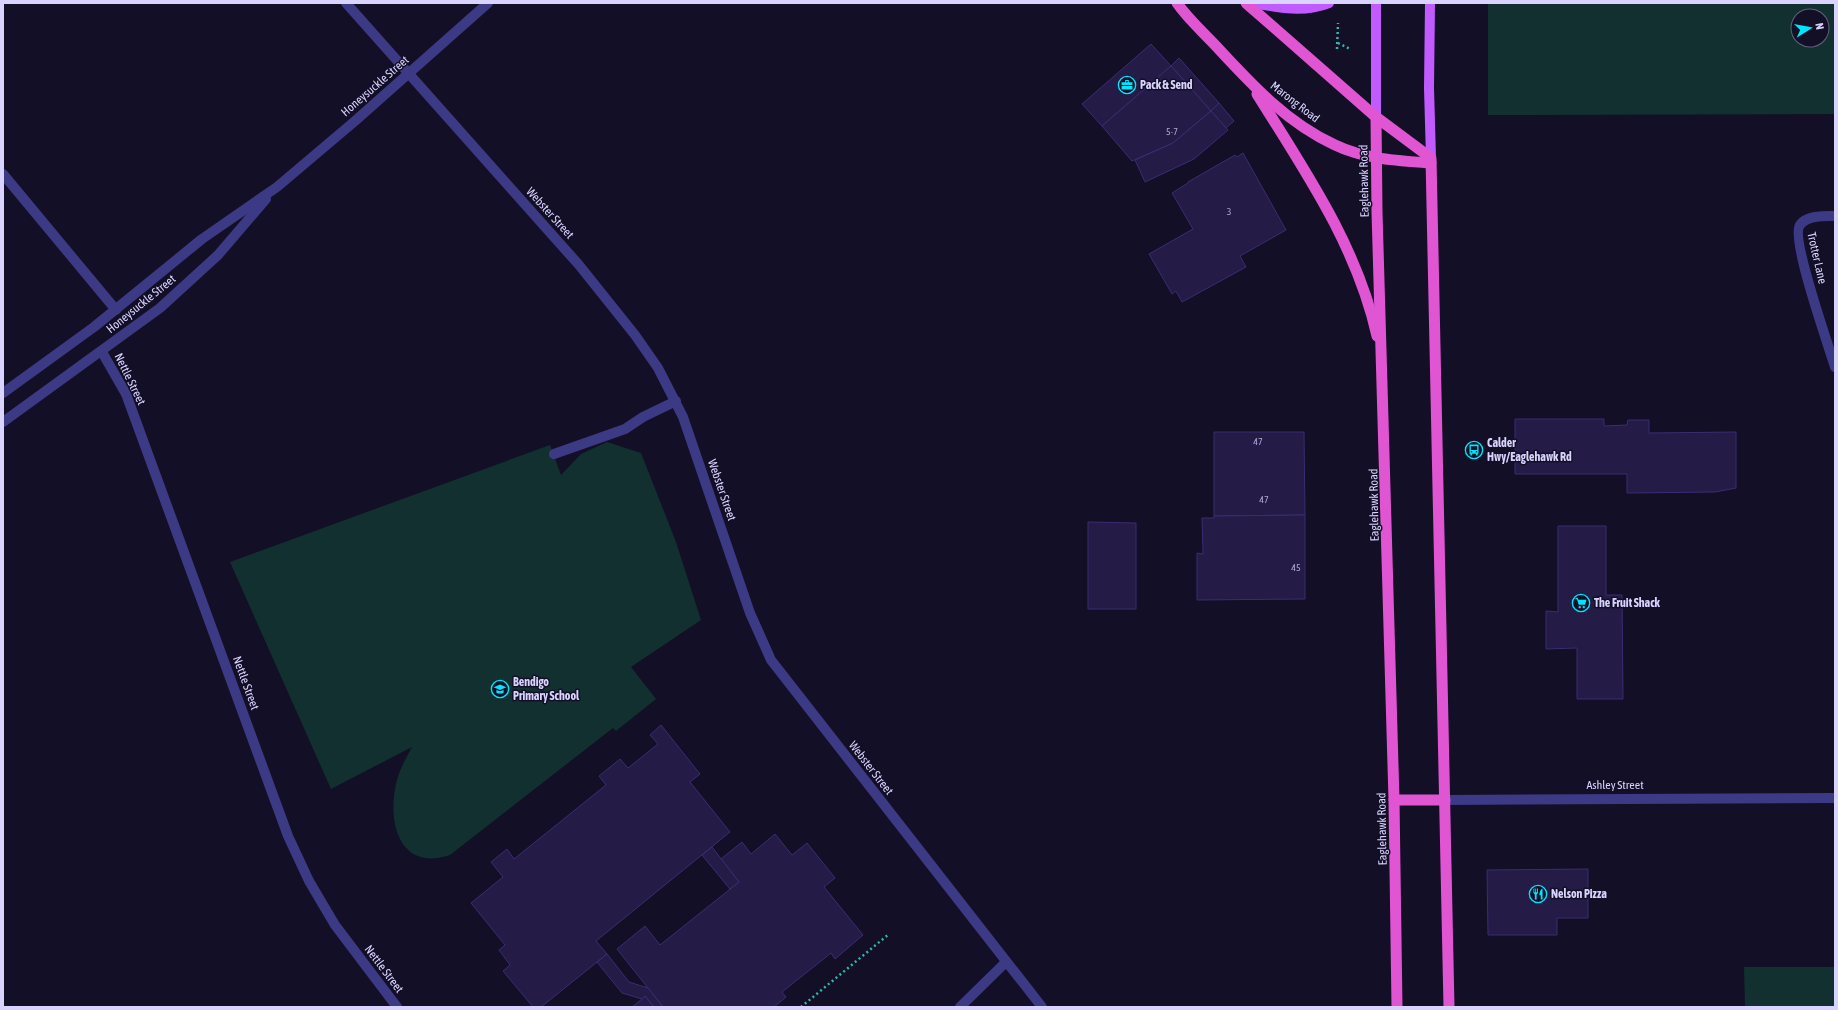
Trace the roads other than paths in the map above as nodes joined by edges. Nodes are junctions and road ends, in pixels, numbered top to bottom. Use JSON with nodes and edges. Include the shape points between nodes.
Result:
{"nodes":[{"id":1,"x":346,"y":3,"type":"edge"},
{"id":2,"x":488,"y":3,"type":"edge"},
{"id":3,"x":1177,"y":3,"type":"edge"},
{"id":4,"x":1246,"y":3,"type":"edge"},
{"id":5,"x":1254,"y":3,"type":"edge"},
{"id":6,"x":1328,"y":3,"type":"edge"},
{"id":7,"x":1376,"y":3,"type":"edge"},
{"id":8,"x":1430,"y":3,"type":"edge"},
{"id":9,"x":408,"y":74,"type":"junction"},
{"id":10,"x":1251,"y":84,"type":"junction"},
{"id":11,"x":1376,"y":117,"type":"junction"},
{"id":12,"x":1376,"y":158,"type":"junction"},
{"id":13,"x":1431,"y":160,"type":"junction"},
{"id":14,"x":3,"y":174,"type":"edge"},
{"id":15,"x":277,"y":187,"type":"junction"},
{"id":16,"x":1835,"y":216,"type":"edge"},
{"id":17,"x":116,"y":310,"type":"junction"},
{"id":18,"x":102,"y":352,"type":"junction"},
{"id":19,"x":1383,"y":364,"type":"junction"},
{"id":20,"x":1835,"y":367,"type":"edge"},
{"id":21,"x":3,"y":393,"type":"edge"},
{"id":22,"x":676,"y":401,"type":"junction"},
{"id":23,"x":3,"y":422,"type":"edge"},
{"id":24,"x":554,"y":454,"type":"dead end"},
{"id":25,"x":1835,"y":798,"type":"edge"},
{"id":26,"x":1394,"y":800,"type":"junction"},
{"id":27,"x":1445,"y":800,"type":"junction"},
{"id":28,"x":1006,"y":962,"type":"junction"},
{"id":29,"x":396,"y":1007,"type":"edge"},
{"id":30,"x":960,"y":1007,"type":"edge"},
{"id":31,"x":1042,"y":1007,"type":"edge"},
{"id":32,"x":1397,"y":1007,"type":"edge"},
{"id":33,"x":1448,"y":1007,"type":"edge"}],
"edges":[{"from":1,"to":9,"type":"street","name":"Webster Street"},
{"from":2,"to":9,"type":"street","name":"Honeysuckle Street"},
{"from":3,"to":10,"type":"highway","name":"Marong Road"},
{"from":4,"to":11,"type":"highway"},
{"from":5,"to":6,"type":"main road","via":[[1290,9]]},
{"from":7,"to":11,"type":"main road","name":"Eaglehawk Road"},
{"from":8,"to":13,"type":"main road"},
{"from":9,"to":15,"type":"street","name":"Honeysuckle Street"},
{"from":9,"to":22,"type":"street","name":"Webster Street","via":[[607,299],[658,368]]},
{"from":10,"to":12,"type":"highway","name":"Marong Road","via":[[1304,128],[1335,146]]},
{"from":10,"to":19,"type":"highway","via":[[1329,212],[1349,251],[1373,320]]},
{"from":11,"to":12,"type":"highway","name":"Eaglehawk Road"},
{"from":11,"to":13,"type":"highway"},
{"from":12,"to":13,"type":"highway","name":"Marong Road"},
{"from":12,"to":19,"type":"highway","name":"Eaglehawk Road"},
{"from":13,"to":27,"type":"highway"},
{"from":14,"to":17,"type":"street"},
{"from":15,"to":17,"type":"street","name":"Honeysuckle Street","via":[[202,239]]},
{"from":15,"to":18,"type":"street","name":"Honeysuckle Street","via":[[218,255],[160,308]]},
{"from":16,"to":20,"type":"street","name":"Trotter Lane","via":[[1815,218],[1800,224],[1797,232],[1806,272]]},
{"from":17,"to":21,"type":"street","name":"Honeysuckle Street"},
{"from":18,"to":23,"type":"street","name":"Honeysuckle Street"},
{"from":18,"to":29,"type":"street","name":"Nettle Street","via":[[126,394],[288,836],[309,881],[335,925]]},
{"from":19,"to":26,"type":"highway","name":"Eaglehawk Road"},
{"from":22,"to":24,"type":"street","via":[[625,429]]},
{"from":22,"to":28,"type":"street","name":"Webster Street","via":[[750,613],[771,660]]},
{"from":25,"to":27,"type":"street","name":"Ashley Street"},
{"from":26,"to":27,"type":"highway","name":"Ashley Street"},
{"from":26,"to":32,"type":"highway","name":"Eaglehawk Road"},
{"from":27,"to":33,"type":"highway"},
{"from":28,"to":30,"type":"street"},
{"from":28,"to":31,"type":"street","name":"Webster Street"}]}
